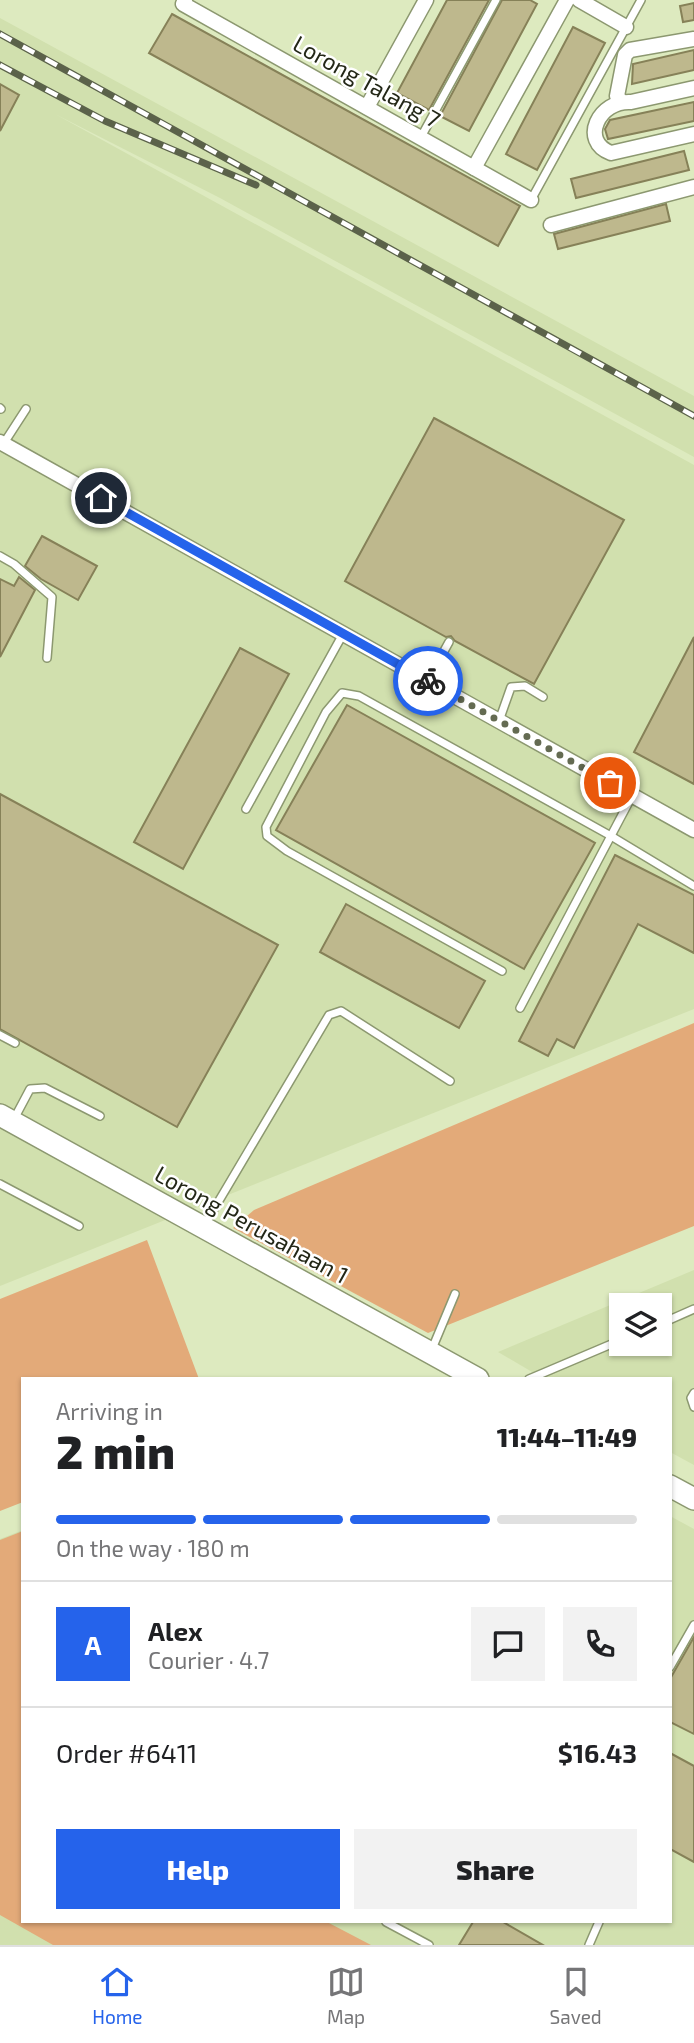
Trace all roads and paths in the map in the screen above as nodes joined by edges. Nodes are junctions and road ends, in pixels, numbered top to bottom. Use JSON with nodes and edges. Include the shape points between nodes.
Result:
{"nodes":[{"id":1,"x":186,"y":0,"type":"edge"},
{"id":2,"x":426,"y":0,"type":"edge"},
{"id":3,"x":496,"y":0,"type":"edge"},
{"id":4,"x":566,"y":0,"type":"edge"},
{"id":5,"x":579,"y":0,"type":"edge"},
{"id":6,"x":641,"y":0,"type":"edge"},
{"id":7,"x":626,"y":27,"type":"junction"},
{"id":8,"x":694,"y":39,"type":"edge"},
{"id":9,"x":694,"y":88,"type":"edge"},
{"id":10,"x":621,"y":101,"type":"junction"},
{"id":11,"x":367,"y":107,"type":"junction"},
{"id":12,"x":694,"y":134,"type":"edge"},
{"id":13,"x":421,"y":138,"type":"junction"},
{"id":14,"x":474,"y":168,"type":"junction"},
{"id":15,"x":694,"y":187,"type":"edge"},
{"id":16,"x":531,"y":200,"type":"joint"},
{"id":17,"x":551,"y":225,"type":"dead end"},
{"id":18,"x":26,"y":409,"type":"dead end"},
{"id":19,"x":2,"y":443,"type":"edge"},
{"id":20,"x":0,"y":556,"type":"edge"},
{"id":21,"x":343,"y":634,"type":"junction"},
{"id":22,"x":449,"y":642,"type":"dead end"},
{"id":23,"x":47,"y":658,"type":"dead end"},
{"id":24,"x":427,"y":681,"type":"junction"},
{"id":25,"x":543,"y":697,"type":"dead end"},
{"id":26,"x":499,"y":721,"type":"junction"},
{"id":27,"x":632,"y":796,"type":"junction"},
{"id":28,"x":246,"y":809,"type":"dead end"},
{"id":29,"x":694,"y":830,"type":"edge"},
{"id":30,"x":611,"y":836,"type":"junction"},
{"id":31,"x":694,"y":886,"type":"edge"},
{"id":32,"x":502,"y":971,"type":"dead end"},
{"id":33,"x":520,"y":1008,"type":"dead end"},
{"id":34,"x":0,"y":1035,"type":"edge"},
{"id":35,"x":15,"y":1043,"type":"dead end"},
{"id":36,"x":450,"y":1081,"type":"dead end"},
{"id":37,"x":100,"y":1116,"type":"dead end"},
{"id":38,"x":6,"y":1118,"type":"edge"},
{"id":39,"x":0,"y":1184,"type":"edge"},
{"id":40,"x":79,"y":1226,"type":"dead end"},
{"id":41,"x":203,"y":1227,"type":"junction"},
{"id":42,"x":456,"y":1294,"type":"dead end"},
{"id":43,"x":694,"y":1310,"type":"edge"},
{"id":44,"x":672,"y":1319,"type":"edge"},
{"id":45,"x":609,"y":1345,"type":"edge"},
{"id":46,"x":430,"y":1353,"type":"junction"},
{"id":47,"x":474,"y":1377,"type":"edge"},
{"id":48,"x":534,"y":1377,"type":"edge"},
{"id":49,"x":694,"y":1393,"type":"edge"},
{"id":50,"x":694,"y":1407,"type":"edge"},
{"id":51,"x":672,"y":1487,"type":"edge"},
{"id":52,"x":694,"y":1499,"type":"edge"},
{"id":53,"x":694,"y":1625,"type":"edge"},
{"id":54,"x":672,"y":1664,"type":"edge"},
{"id":55,"x":388,"y":1923,"type":"edge"},
{"id":56,"x":599,"y":1923,"type":"edge"},
{"id":57,"x":429,"y":1945,"type":"edge"},
{"id":58,"x":589,"y":1945,"type":"edge"}],
"edges":[{"from":1,"to":11,"type":"street","name":"Lorong Talang 7","via":[[183,4]]},
{"from":2,"to":11,"type":"street"},
{"from":3,"to":13,"type":"lane"},
{"from":4,"to":14,"type":"street"},
{"from":5,"to":7,"type":"street"},
{"from":6,"to":7,"type":"lane"},
{"from":7,"to":16,"type":"lane"},
{"from":8,"to":10,"type":"street","via":[[630,50],[617,96]]},
{"from":9,"to":10,"type":"street"},
{"from":10,"to":12,"type":"street","via":[[605,109],[595,127],[603,150],[611,153]]},
{"from":11,"to":13,"type":"street","name":"Lorong Talang 7"},
{"from":13,"to":14,"type":"street","name":"Lorong Talang 7"},
{"from":14,"to":16,"type":"street","name":"Lorong Talang 7"},
{"from":15,"to":17,"type":"street"},
{"from":18,"to":19,"type":"lane"},
{"from":19,"to":21,"type":"street"},
{"from":20,"to":23,"type":"lane","via":[[52,597]]},
{"from":21,"to":24,"type":"street"},
{"from":21,"to":28,"type":"lane"},
{"from":22,"to":24,"type":"lane"},
{"from":24,"to":26,"type":"street"},
{"from":25,"to":26,"type":"lane","via":[[525,686],[511,687]]},
{"from":26,"to":27,"type":"street"},
{"from":27,"to":29,"type":"street"},
{"from":27,"to":30,"type":"lane"},
{"from":30,"to":31,"type":"lane"},
{"from":30,"to":32,"type":"lane","via":[[359,696],[342,693],[326,712],[266,827],[267,836]]},
{"from":30,"to":33,"type":"lane"},
{"from":34,"to":35,"type":"lane"},
{"from":36,"to":41,"type":"lane","via":[[341,1011],[329,1015]]},
{"from":37,"to":38,"type":"lane","via":[[45,1088],[30,1089]]},
{"from":38,"to":41,"type":"street","name":"Lorong Perusahaan 1"},
{"from":39,"to":40,"type":"lane"},
{"from":41,"to":46,"type":"street","name":"Lorong Perusahaan 1"},
{"from":42,"to":46,"type":"lane"},
{"from":43,"to":44,"type":"lane"},
{"from":45,"to":48,"type":"lane"},
{"from":46,"to":47,"type":"street","name":"Lorong Perusahaan 1"},
{"from":49,"to":50,"type":"lane"},
{"from":51,"to":52,"type":"street"},
{"from":53,"to":54,"type":"lane"},
{"from":55,"to":57,"type":"lane"},
{"from":56,"to":58,"type":"lane"}]}
